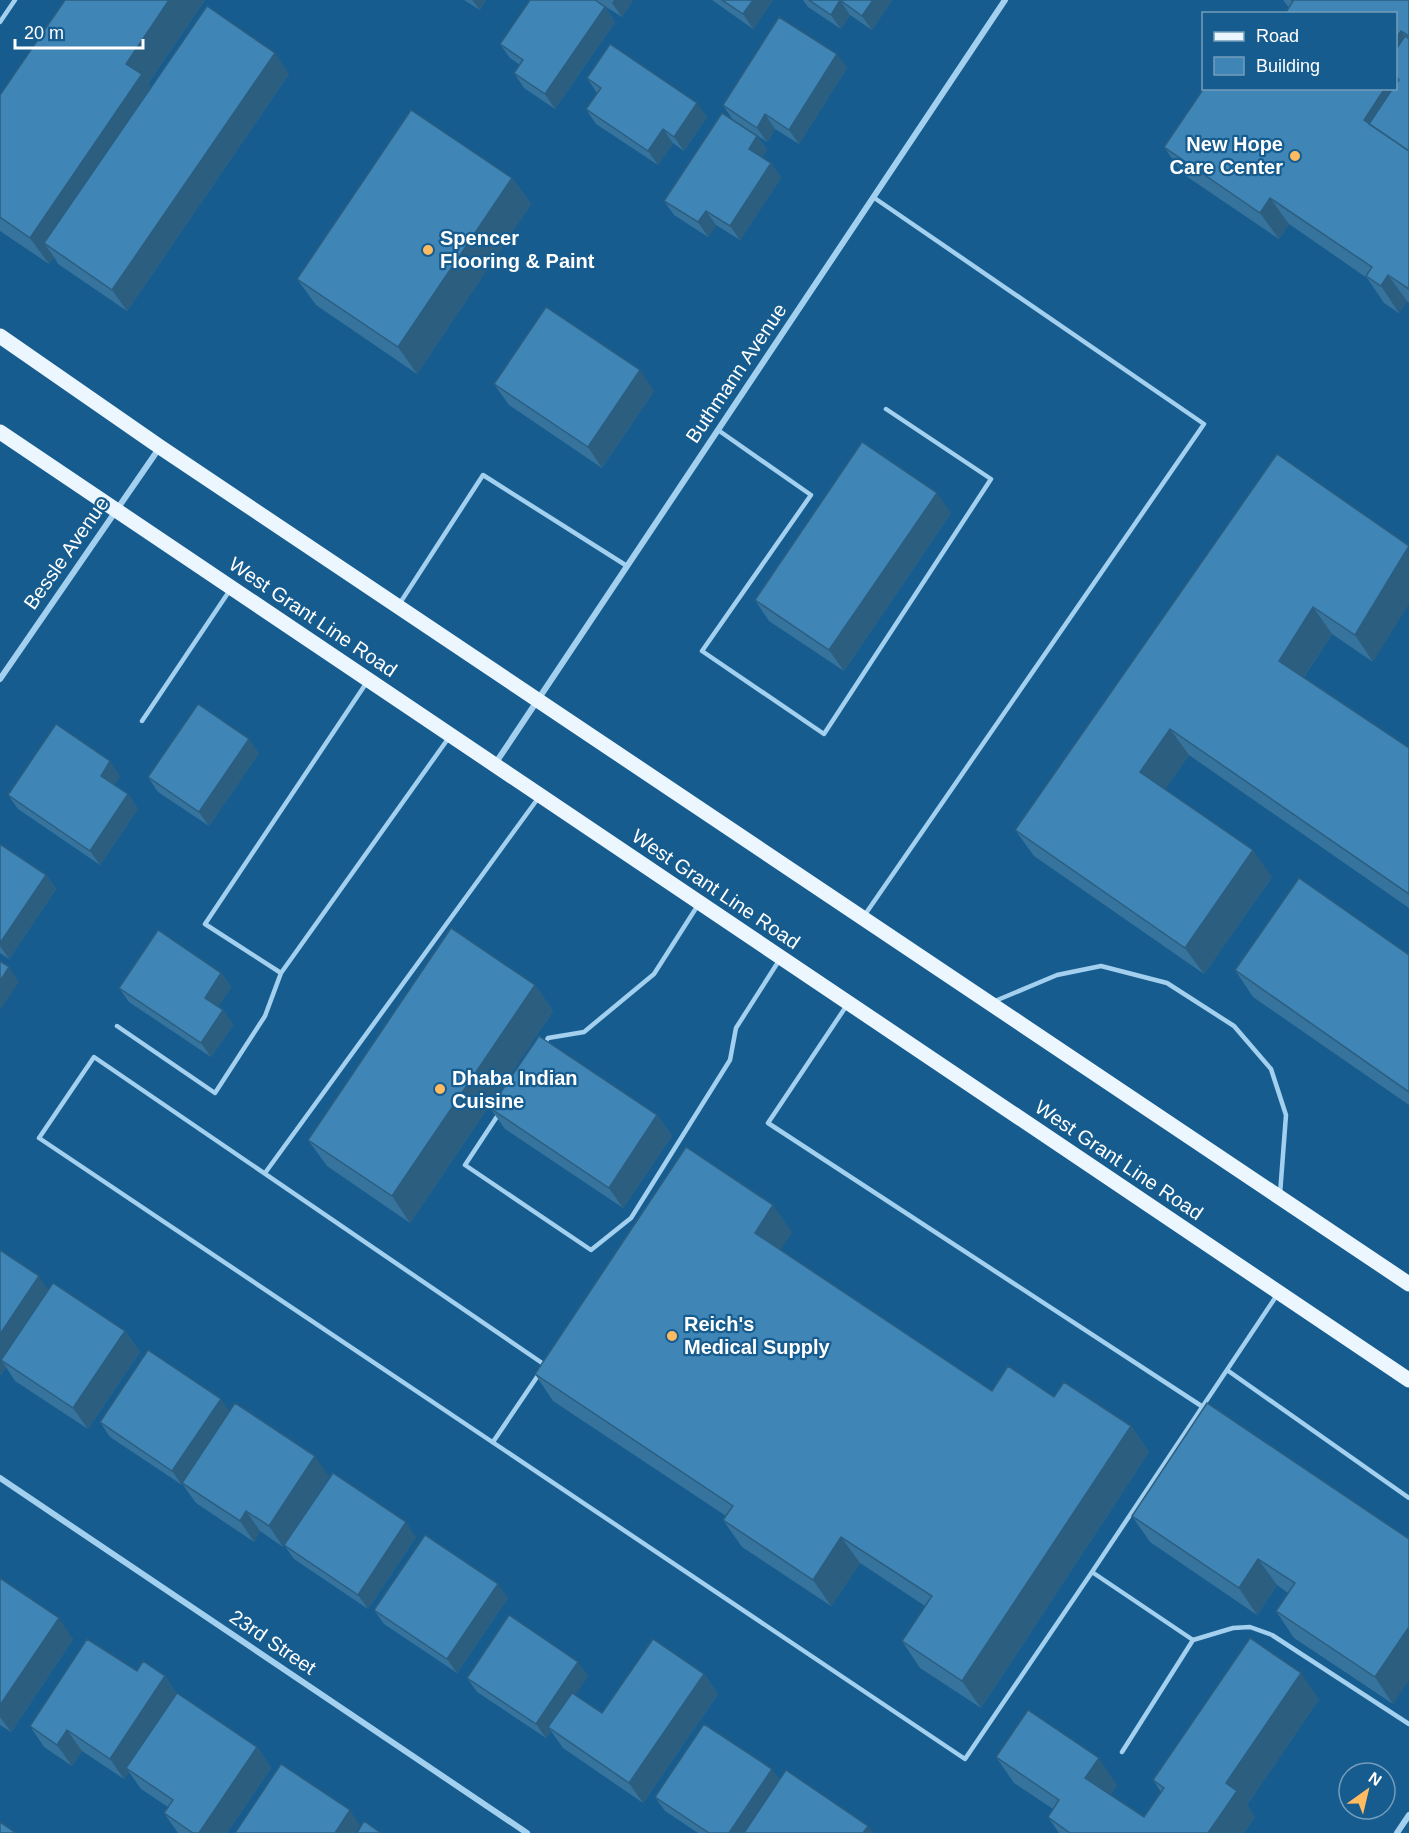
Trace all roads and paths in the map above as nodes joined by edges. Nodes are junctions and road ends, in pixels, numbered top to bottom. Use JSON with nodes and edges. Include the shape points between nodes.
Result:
{"nodes":[{"id":1,"x":15,"y":0,"type":"edge"},
{"id":2,"x":1005,"y":0,"type":"edge"},
{"id":3,"x":0,"y":22,"type":"edge"},
{"id":4,"x":873,"y":197,"type":"junction"},
{"id":5,"x":0,"y":336,"type":"edge"},
{"id":6,"x":886,"y":409,"type":"dead end"},
{"id":7,"x":718,"y":430,"type":"junction"},
{"id":8,"x":0,"y":432,"type":"edge"},
{"id":9,"x":160,"y":447,"type":"junction"},
{"id":10,"x":117,"y":509,"type":"junction"},
{"id":11,"x":627,"y":566,"type":"junction"},
{"id":12,"x":232,"y":588,"type":"junction"},
{"id":13,"x":398,"y":606,"type":"junction"},
{"id":14,"x":0,"y":679,"type":"edge"},
{"id":15,"x":369,"y":680,"type":"junction"},
{"id":16,"x":538,"y":699,"type":"junction"},
{"id":17,"x":142,"y":721,"type":"dead end"},
{"id":18,"x":451,"y":735,"type":"junction"},
{"id":19,"x":495,"y":765,"type":"junction"},
{"id":20,"x":541,"y":796,"type":"junction"},
{"id":21,"x":700,"y":903,"type":"junction"},
{"id":22,"x":863,"y":918,"type":"junction"},
{"id":23,"x":781,"y":957,"type":"junction"},
{"id":24,"x":281,"y":973,"type":"junction"},
{"id":25,"x":848,"y":1003,"type":"junction"},
{"id":26,"x":991,"y":1003,"type":"junction"},
{"id":27,"x":117,"y":1026,"type":"dead end"},
{"id":28,"x":542,"y":1048,"type":"edge"},
{"id":29,"x":503,"y":1106,"type":"edge"},
{"id":30,"x":265,"y":1173,"type":"junction"},
{"id":31,"x":1280,"y":1197,"type":"junction"},
{"id":32,"x":1409,"y":1284,"type":"edge"},
{"id":33,"x":1278,"y":1292,"type":"junction"},
{"id":34,"x":1227,"y":1370,"type":"junction"},
{"id":35,"x":1409,"y":1380,"type":"edge"},
{"id":36,"x":1203,"y":1407,"type":"junction"},
{"id":37,"x":493,"y":1442,"type":"junction"},
{"id":38,"x":0,"y":1478,"type":"edge"},
{"id":39,"x":1409,"y":1498,"type":"edge"},
{"id":40,"x":1092,"y":1572,"type":"junction"},
{"id":41,"x":1193,"y":1640,"type":"junction"},
{"id":42,"x":1409,"y":1724,"type":"edge"},
{"id":43,"x":1122,"y":1752,"type":"dead end"},
{"id":44,"x":1409,"y":1815,"type":"edge"},
{"id":45,"x":527,"y":1833,"type":"edge"},
{"id":46,"x":1397,"y":1833,"type":"edge"}],
"edges":[{"from":1,"to":3,"type":"lane"},
{"from":2,"to":4,"type":"street","name":"Buthmann Avenue"},
{"from":4,"to":7,"type":"street","name":"Buthmann Avenue"},
{"from":4,"to":22,"type":"lane","via":[[1204,424]]},
{"from":5,"to":9,"type":"main road"},
{"from":6,"to":7,"type":"lane","via":[[991,479],[824,734],[702,651],[811,495]]},
{"from":7,"to":11,"type":"street","name":"Buthmann Avenue"},
{"from":8,"to":10,"type":"main road","name":"West Grant Line Road"},
{"from":9,"to":10,"type":"street","name":"Bessle Avenue"},
{"from":9,"to":13,"type":"main road"},
{"from":10,"to":12,"type":"main road","name":"West Grant Line Road"},
{"from":10,"to":14,"type":"street","name":"Bessle Avenue"},
{"from":11,"to":13,"type":"lane","via":[[483,475]]},
{"from":11,"to":16,"type":"street","name":"Buthmann Avenue"},
{"from":12,"to":15,"type":"main road","name":"West Grant Line Road"},
{"from":12,"to":17,"type":"lane"},
{"from":13,"to":16,"type":"main road"},
{"from":15,"to":18,"type":"main road","name":"West Grant Line Road"},
{"from":15,"to":24,"type":"lane","via":[[205,924]]},
{"from":16,"to":19,"type":"street","name":"Buthmann Avenue"},
{"from":16,"to":22,"type":"main road"},
{"from":18,"to":19,"type":"main road","name":"West Grant Line Road"},
{"from":18,"to":24,"type":"lane"},
{"from":19,"to":20,"type":"main road","name":"West Grant Line Road"},
{"from":20,"to":21,"type":"main road","name":"West Grant Line Road"},
{"from":20,"to":30,"type":"lane"},
{"from":21,"to":23,"type":"main road","name":"West Grant Line Road"},
{"from":21,"to":28,"type":"lane","via":[[654,974],[584,1032],[548,1038]]},
{"from":22,"to":26,"type":"main road"},
{"from":23,"to":25,"type":"main road","name":"West Grant Line Road"},
{"from":23,"to":29,"type":"lane","via":[[736,1028],[730,1060],[631,1218],[591,1250],[465,1165]]},
{"from":24,"to":27,"type":"lane","via":[[265,1016],[215,1094]]},
{"from":25,"to":33,"type":"main road","name":"West Grant Line Road"},
{"from":25,"to":36,"type":"lane","via":[[768,1123]]},
{"from":26,"to":31,"type":"main road"},
{"from":26,"to":31,"type":"lane","via":[[1057,975],[1101,966],[1167,983],[1234,1026],[1271,1069],[1286,1115]]},
{"from":30,"to":37,"type":"lane","via":[[546,1364]]},
{"from":30,"to":37,"type":"lane","via":[[94,1057],[39,1138]]},
{"from":31,"to":32,"type":"main road"},
{"from":33,"to":34,"type":"lane"},
{"from":33,"to":35,"type":"main road","name":"West Grant Line Road"},
{"from":34,"to":36,"type":"lane"},
{"from":34,"to":39,"type":"lane"},
{"from":36,"to":40,"type":"lane"},
{"from":37,"to":40,"type":"lane","via":[[965,1759]]},
{"from":38,"to":45,"type":"street","name":"23rd Street"},
{"from":40,"to":41,"type":"lane"},
{"from":41,"to":42,"type":"lane","via":[[1233,1628],[1250,1627],[1272,1635]]},
{"from":41,"to":43,"type":"lane"},
{"from":44,"to":46,"type":"street"}]}
